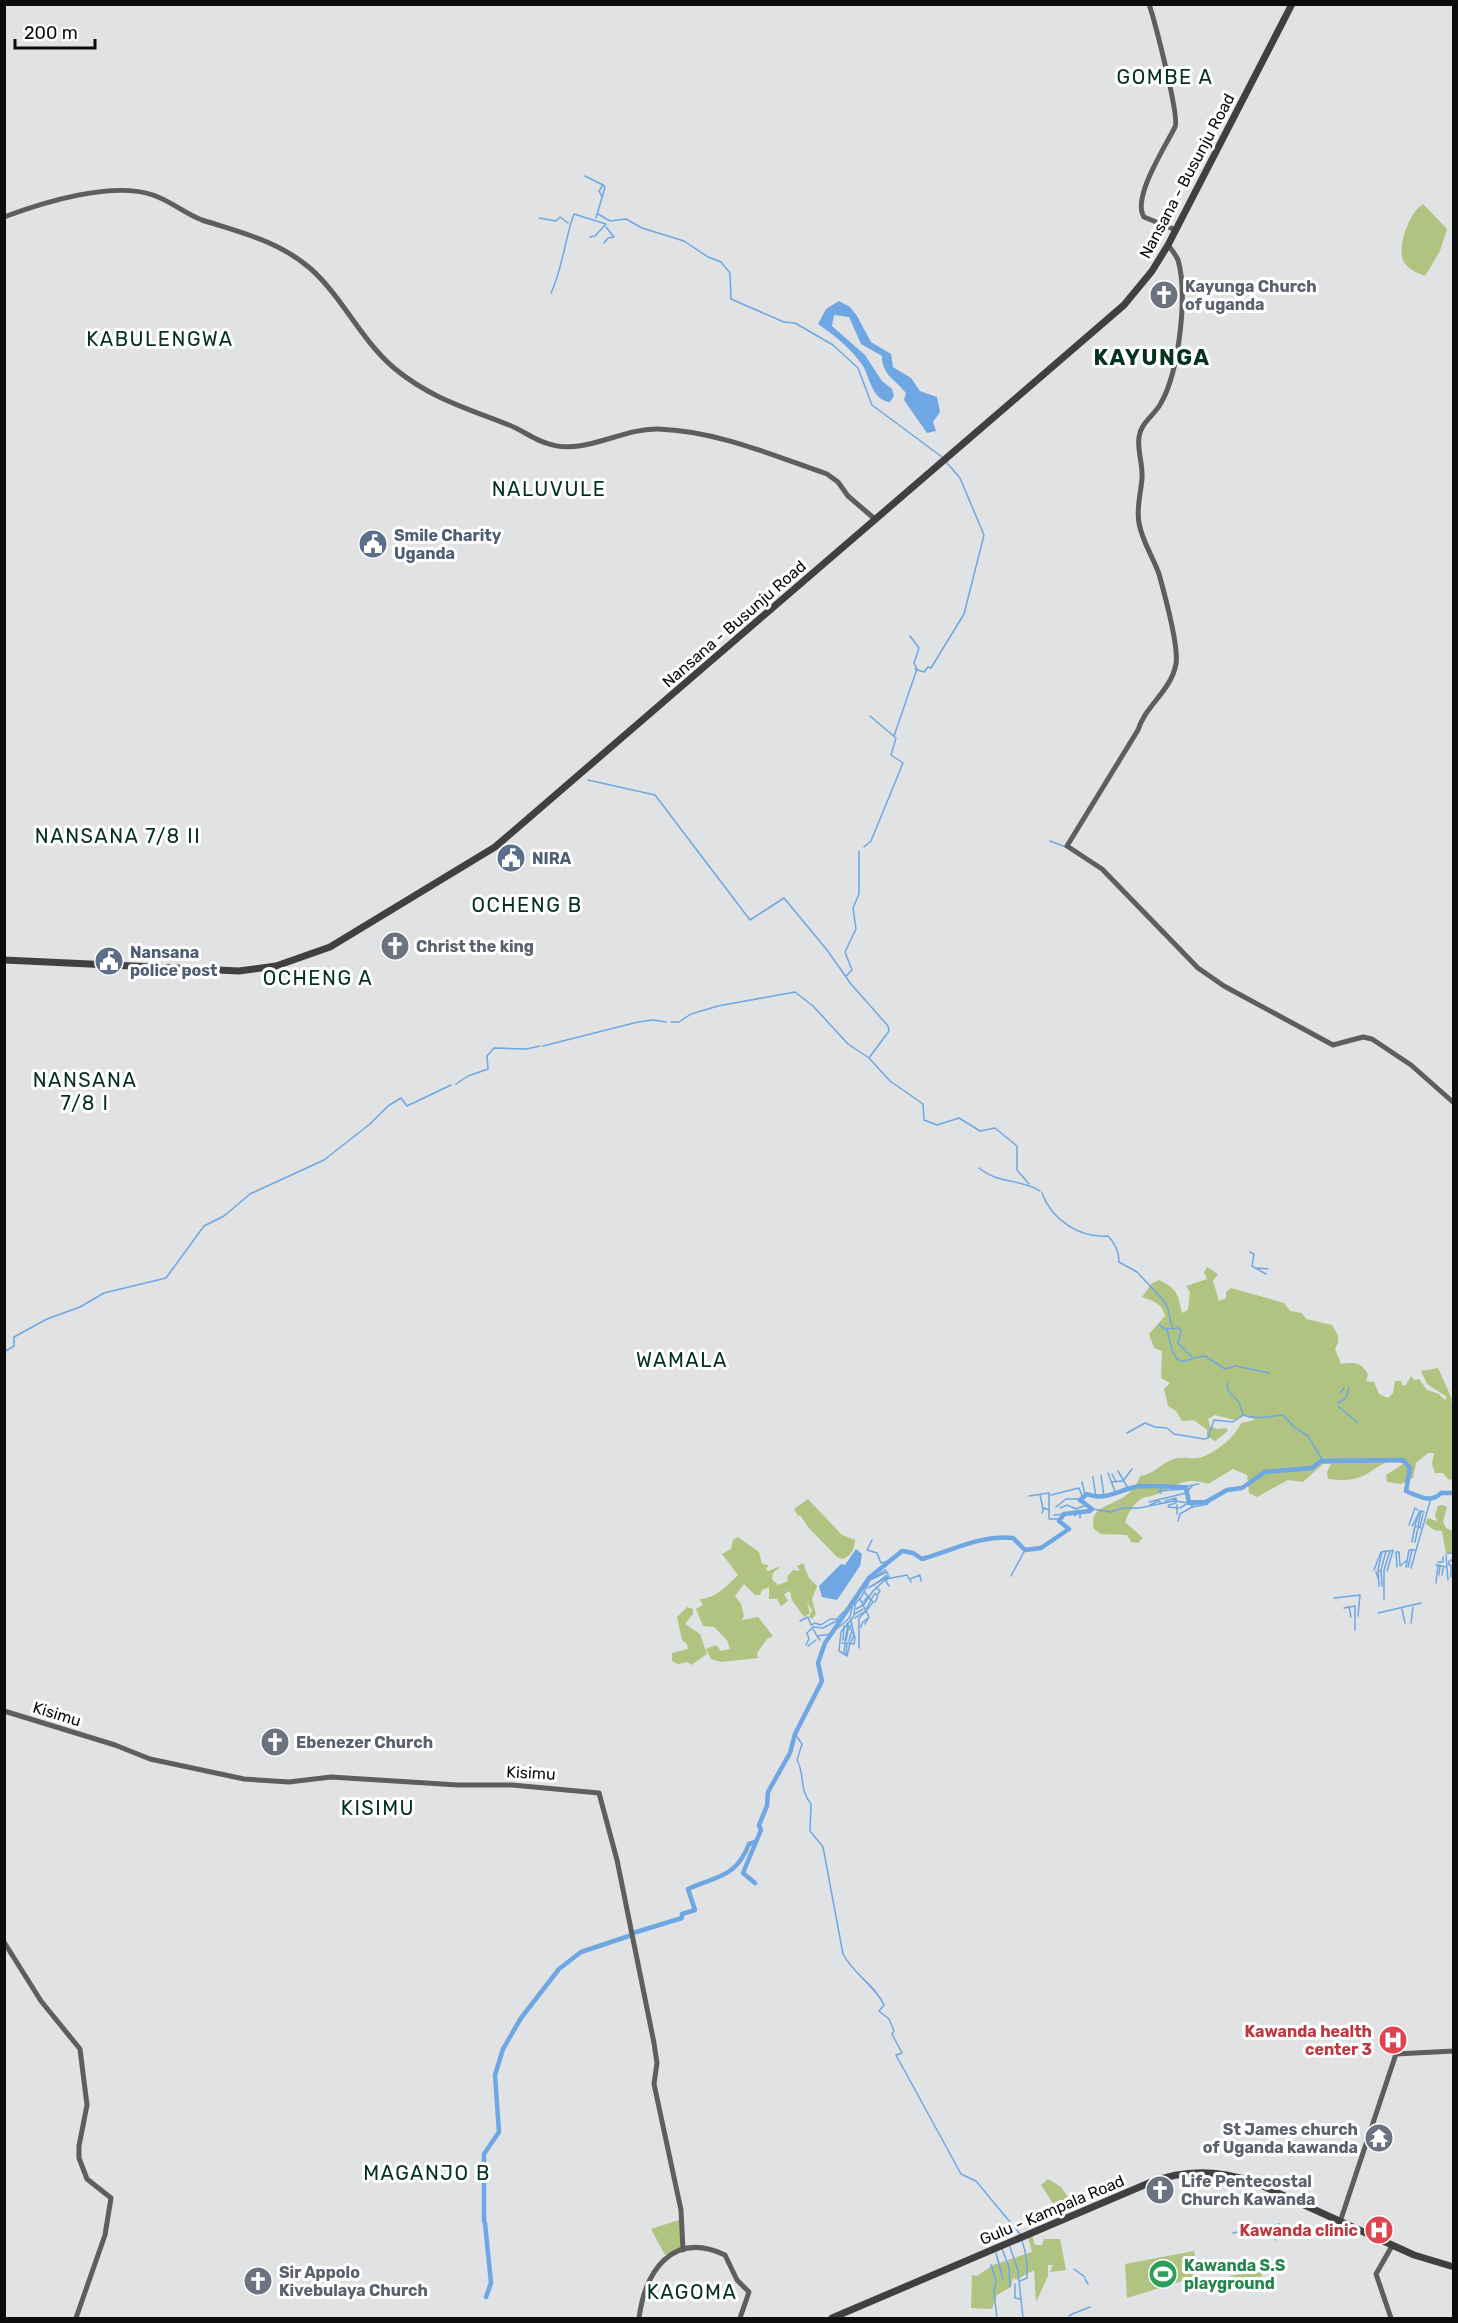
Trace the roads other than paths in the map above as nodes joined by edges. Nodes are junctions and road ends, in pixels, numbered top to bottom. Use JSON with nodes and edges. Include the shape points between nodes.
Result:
{"nodes":[{"id":1,"x":1149,"y":4,"type":"edge"},
{"id":2,"x":1292,"y":4,"type":"edge"},
{"id":3,"x":4,"y":217,"type":"edge"},
{"id":4,"x":1176,"y":230,"type":"junction"},
{"id":5,"x":1168,"y":245,"type":"junction"},
{"id":6,"x":876,"y":520,"type":"junction"},
{"id":7,"x":4,"y":960,"type":"edge"},
{"id":8,"x":1454,"y":1103,"type":"edge"},
{"id":9,"x":4,"y":1712,"type":"edge"},
{"id":10,"x":4,"y":1942,"type":"edge"},
{"id":11,"x":1454,"y":2050,"type":"edge"},
{"id":12,"x":1340,"y":2223,"type":"junction"},
{"id":13,"x":1392,"y":2246,"type":"junction"},
{"id":14,"x":683,"y":2250,"type":"junction"},
{"id":15,"x":1454,"y":2267,"type":"edge"},
{"id":16,"x":76,"y":2319,"type":"edge"},
{"id":17,"x":639,"y":2319,"type":"edge"},
{"id":18,"x":740,"y":2319,"type":"edge"},
{"id":19,"x":832,"y":2319,"type":"edge"},
{"id":20,"x":1390,"y":2319,"type":"edge"}],
"edges":[{"from":1,"to":4,"type":"street","via":[[1176,123],[1143,190],[1141,213]]},
{"from":2,"to":4,"type":"main road","name":"Nansana - Busunju Road"},
{"from":3,"to":6,"type":"street","via":[[105,191],[152,194],[199,219],[260,237],[294,256],[329,288],[375,350],[394,368],[444,401],[562,449],[655,429],[724,438],[828,474]]},
{"from":4,"to":5,"type":"main road","name":"Nansana - Busunju Road"},
{"from":5,"to":6,"type":"main road","name":"Nansana - Busunju Road","via":[[1137,291],[1106,322]]},
{"from":5,"to":8,"type":"street","via":[[1179,262],[1183,310],[1166,394],[1139,435],[1142,478],[1138,514],[1158,573],[1175,666],[1168,685],[1140,721],[1067,846],[1102,869],[1198,968],[1216,980],[1333,1045],[1363,1036],[1380,1042]]},
{"from":6,"to":7,"type":"main road","name":"Nansana - Busunju Road","via":[[495,848],[330,947],[290,962],[245,971]]},
{"from":9,"to":14,"type":"street","name":"Kisimu","via":[[115,1744],[150,1759],[244,1779],[289,1782],[331,1777],[599,1793],[616,1853],[654,2043],[654,2084],[681,2210]]},
{"from":10,"to":16,"type":"street","via":[[40,2001],[80,2049],[87,2105],[79,2158],[87,2179],[111,2198],[105,2235]]},
{"from":11,"to":12,"type":"street","via":[[1396,2054]]},
{"from":12,"to":13,"type":"main road","name":"Gulu - Kampala Road"},
{"from":12,"to":19,"type":"main road","name":"Gulu - Kampala Road","via":[[1243,2179],[1208,2172],[1172,2174]]},
{"from":13,"to":15,"type":"main road","name":"Gulu - Kampala Road"},
{"from":13,"to":20,"type":"street","via":[[1376,2274]]},
{"from":14,"to":17,"type":"street","via":[[658,2264],[646,2285]]},
{"from":14,"to":18,"type":"street","via":[[702,2249],[725,2255],[737,2280],[749,2292]]}]}
